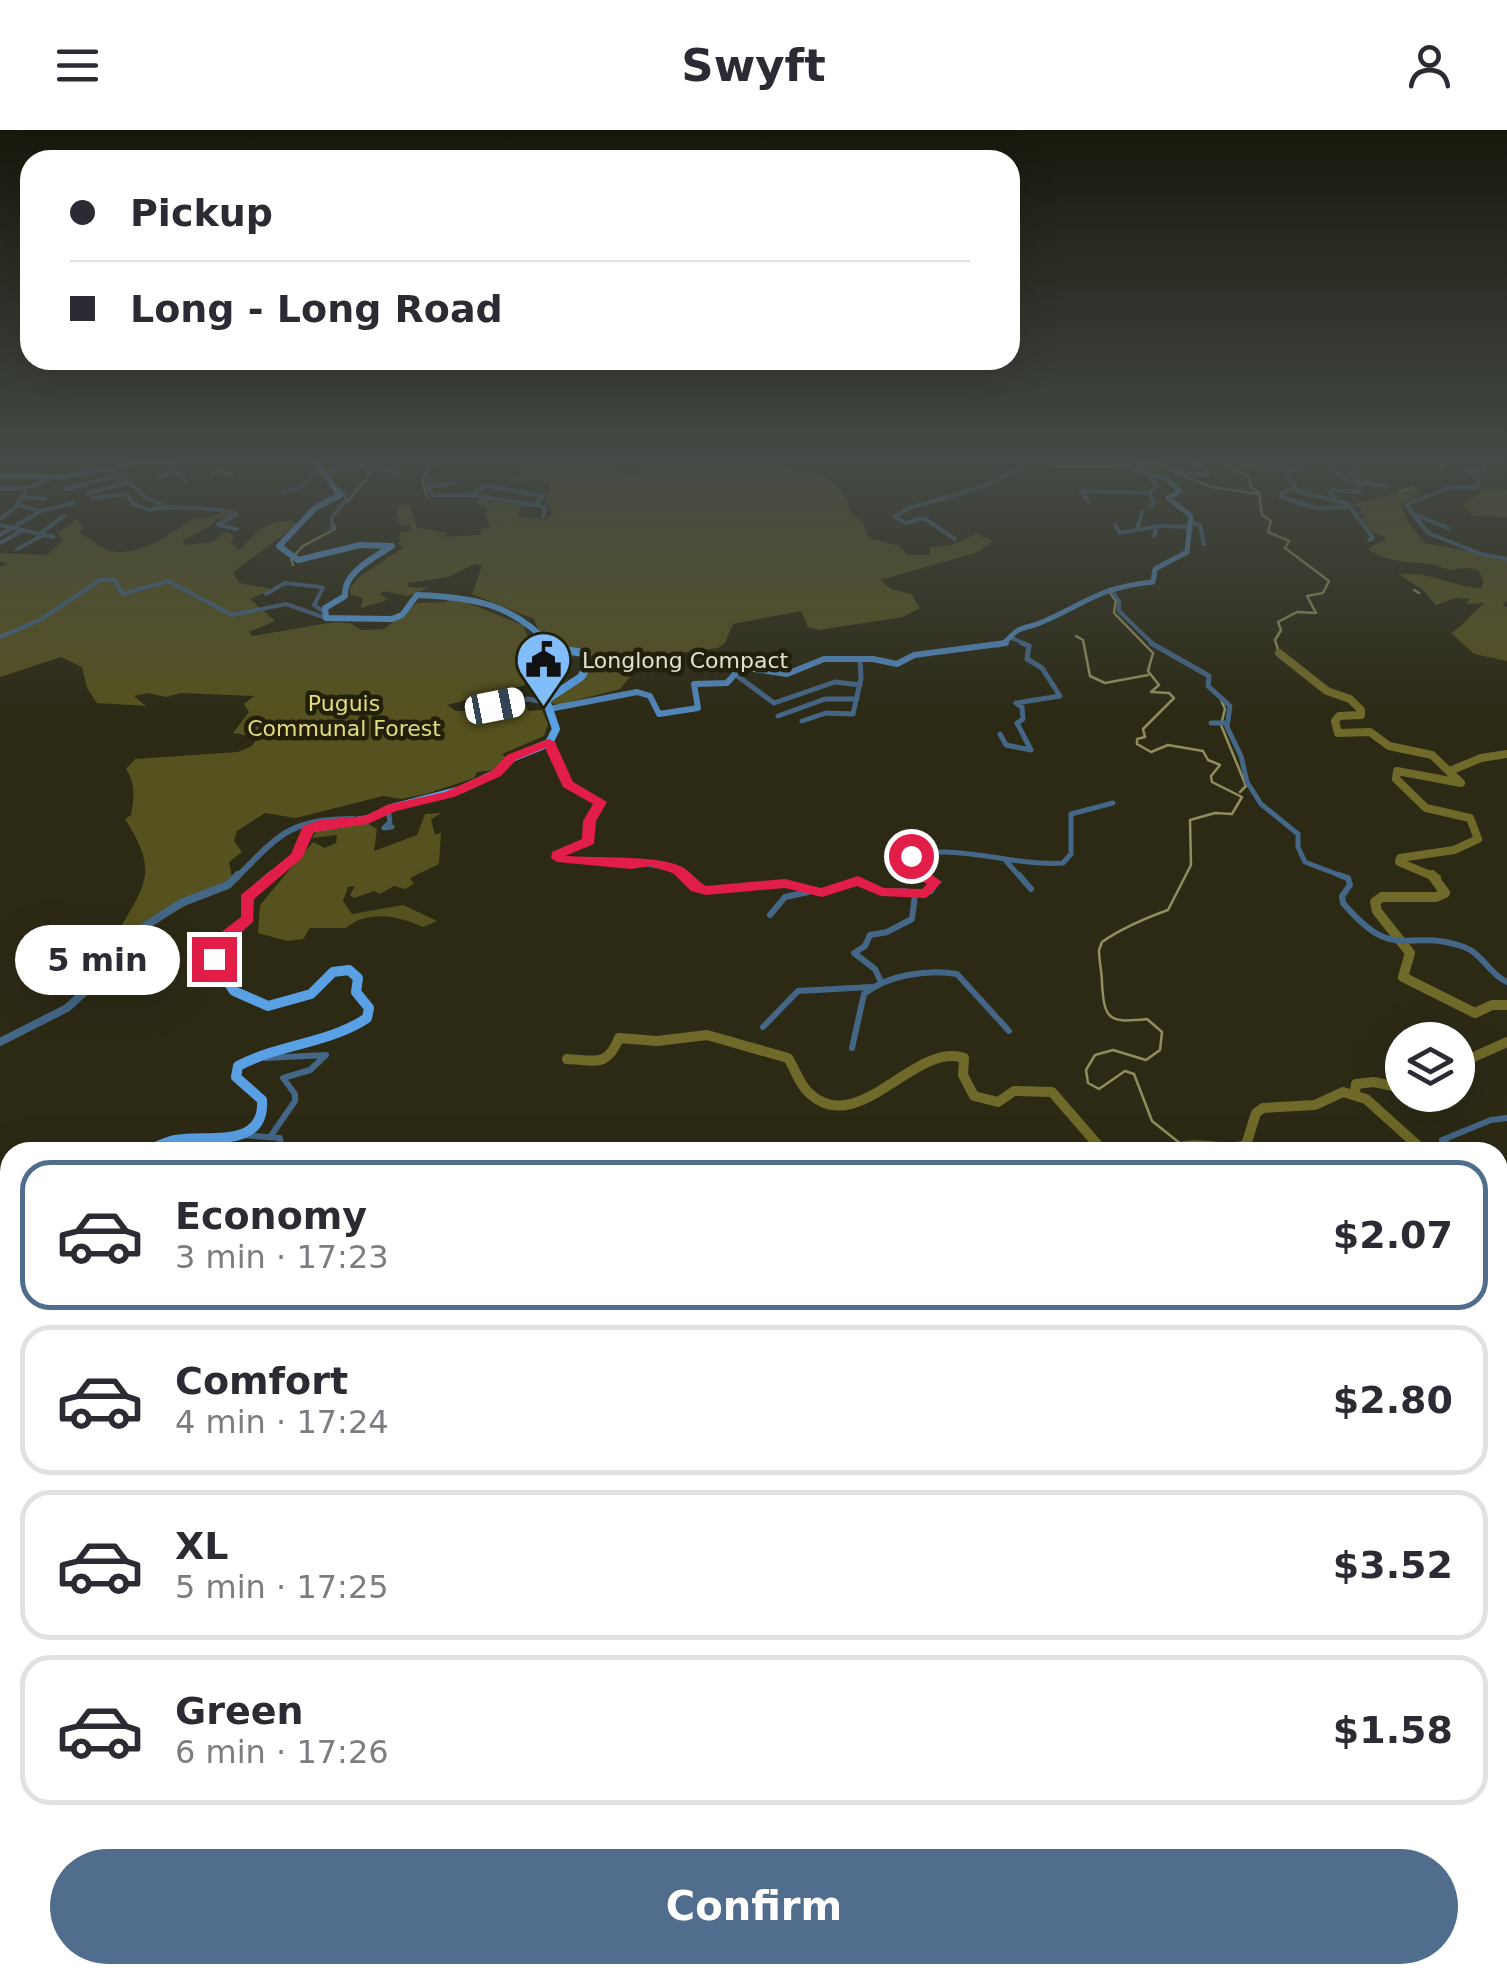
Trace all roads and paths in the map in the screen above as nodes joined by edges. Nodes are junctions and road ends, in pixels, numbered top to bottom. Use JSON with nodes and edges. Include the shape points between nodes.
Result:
{"nodes":[{"id":1,"x":25,"y":544,"type":"edge"},
{"id":2,"x":279,"y":544,"type":"edge"},
{"id":3,"x":1185,"y":544,"type":"edge"},
{"id":4,"x":1461,"y":544,"type":"edge"},
{"id":5,"x":17,"y":549,"type":"dead end"},
{"id":6,"x":1507,"y":557,"type":"edge"},
{"id":7,"x":1112,"y":589,"type":"junction"},
{"id":8,"x":266,"y":594,"type":"dead end"},
{"id":9,"x":325,"y":614,"type":"junction"},
{"id":10,"x":0,"y":637,"type":"edge"},
{"id":11,"x":1012,"y":638,"type":"junction"},
{"id":12,"x":860,"y":660,"type":"junction"},
{"id":13,"x":736,"y":675,"type":"junction"},
{"id":14,"x":860,"y":685,"type":"junction"},
{"id":15,"x":857,"y":699,"type":"junction"},
{"id":16,"x":547,"y":705,"type":"junction"},
{"id":17,"x":495,"y":706,"type":"dead end"},
{"id":18,"x":778,"y":716,"type":"dead end"},
{"id":19,"x":802,"y":720,"type":"dead end"},
{"id":20,"x":1211,"y":723,"type":"dead end"},
{"id":21,"x":1223,"y":723,"type":"junction"},
{"id":22,"x":1000,"y":734,"type":"dead end"},
{"id":23,"x":549,"y":742,"type":"junction"},
{"id":24,"x":1113,"y":803,"type":"dead end"},
{"id":25,"x":386,"y":810,"type":"junction"},
{"id":26,"x":392,"y":827,"type":"dead end"},
{"id":27,"x":1005,"y":860,"type":"junction"},
{"id":28,"x":1031,"y":888,"type":"dead end"},
{"id":29,"x":809,"y":892,"type":"junction"},
{"id":30,"x":914,"y":895,"type":"junction"},
{"id":31,"x":770,"y":915,"type":"dead end"},
{"id":32,"x":881,"y":982,"type":"junction"},
{"id":33,"x":1507,"y":982,"type":"edge"},
{"id":34,"x":873,"y":987,"type":"junction"},
{"id":35,"x":762,"y":1026,"type":"dead end"},
{"id":36,"x":1009,"y":1031,"type":"dead end"},
{"id":37,"x":0,"y":1042,"type":"edge"},
{"id":38,"x":286,"y":1044,"type":"junction"},
{"id":39,"x":852,"y":1048,"type":"dead end"},
{"id":40,"x":1507,"y":1118,"type":"edge"},
{"id":41,"x":241,"y":1135,"type":"junction"},
{"id":42,"x":270,"y":1137,"type":"junction"},
{"id":43,"x":168,"y":1142,"type":"edge"},
{"id":44,"x":282,"y":1142,"type":"edge"},
{"id":45,"x":1445,"y":1142,"type":"edge"}],
"edges":[{"from":1,"to":5,"type":"street"},
{"from":2,"to":9,"type":"main road","via":[[298,560],[360,545],[392,546],[351,575],[346,596]]},
{"from":3,"to":7,"type":"main road","via":[[1188,551],[1154,569],[1154,580]]},
{"from":4,"to":6,"type":"street"},
{"from":7,"to":11,"type":"main road"},
{"from":7,"to":21,"type":"street","via":[[1119,611],[1146,638],[1208,674],[1208,686],[1230,706]]},
{"from":8,"to":9,"type":"street","via":[[285,583],[320,587],[314,605]]},
{"from":9,"to":10,"type":"street","via":[[286,604],[232,615],[168,581],[122,594],[109,579]]},
{"from":9,"to":16,"type":"main road","via":[[392,619],[417,595],[471,597],[530,623],[552,648],[587,656],[586,673]]},
{"from":11,"to":12,"type":"main road","via":[[898,664]]},
{"from":11,"to":22,"type":"street","via":[[1028,646],[1026,659],[1042,668],[1060,696],[1016,703],[1023,718],[1018,730],[1031,750],[1006,745]]},
{"from":12,"to":13,"type":"main road","via":[[822,660],[783,674],[741,667]]},
{"from":12,"to":14,"type":"street"},
{"from":13,"to":14,"type":"street","via":[[774,702],[836,681]]},
{"from":13,"to":16,"type":"main road","via":[[727,683],[694,684],[698,708],[673,714],[659,714],[650,696],[637,692]]},
{"from":14,"to":15,"type":"street"},
{"from":15,"to":18,"type":"street","via":[[825,699]]},
{"from":15,"to":19,"type":"street","via":[[853,714],[826,712]]},
{"from":16,"to":17,"type":"street","via":[[528,700]]},
{"from":16,"to":23,"type":"main road","via":[[556,729]]},
{"from":20,"to":21,"type":"street"},
{"from":21,"to":33,"type":"street","via":[[1260,804],[1298,834],[1299,857],[1348,878],[1344,906],[1376,939],[1466,948]]},
{"from":23,"to":25,"type":"main road","via":[[460,790]]},
{"from":23,"to":29,"type":"street","via":[[568,784],[600,802],[589,842],[558,858],[652,862],[706,890],[785,883]]},
{"from":24,"to":27,"type":"street","via":[[1071,814],[1071,854],[1062,863]]},
{"from":25,"to":26,"type":"street","via":[[390,822],[384,828]]},
{"from":25,"to":37,"type":"street","via":[[286,828],[228,885],[182,903],[119,943],[90,988],[67,1008]]},
{"from":25,"to":38,"type":"main road","via":[[368,820],[308,829],[297,856],[248,895],[248,919],[215,955],[234,991],[268,1006],[311,994],[338,970],[355,973],[368,1018],[339,1033]]},
{"from":27,"to":28,"type":"street"},
{"from":27,"to":30,"type":"street","via":[[938,848],[910,857],[913,871],[935,882],[931,892]]},
{"from":29,"to":30,"type":"street","via":[[858,880],[881,892]]},
{"from":29,"to":31,"type":"street","via":[[785,896]]},
{"from":30,"to":32,"type":"street","via":[[912,919],[869,936],[854,953]]},
{"from":32,"to":34,"type":"street"},
{"from":32,"to":36,"type":"street","via":[[954,972]]},
{"from":34,"to":35,"type":"street","via":[[798,991]]},
{"from":34,"to":39,"type":"street","via":[[863,996]]},
{"from":38,"to":41,"type":"main road","via":[[235,1069],[264,1108],[260,1124]]},
{"from":38,"to":42,"type":"street","via":[[266,1058],[326,1058],[283,1078],[295,1100]]},
{"from":40,"to":45,"type":"street"},
{"from":41,"to":42,"type":"street"},
{"from":41,"to":43,"type":"main road"},
{"from":42,"to":44,"type":"street"}]}
